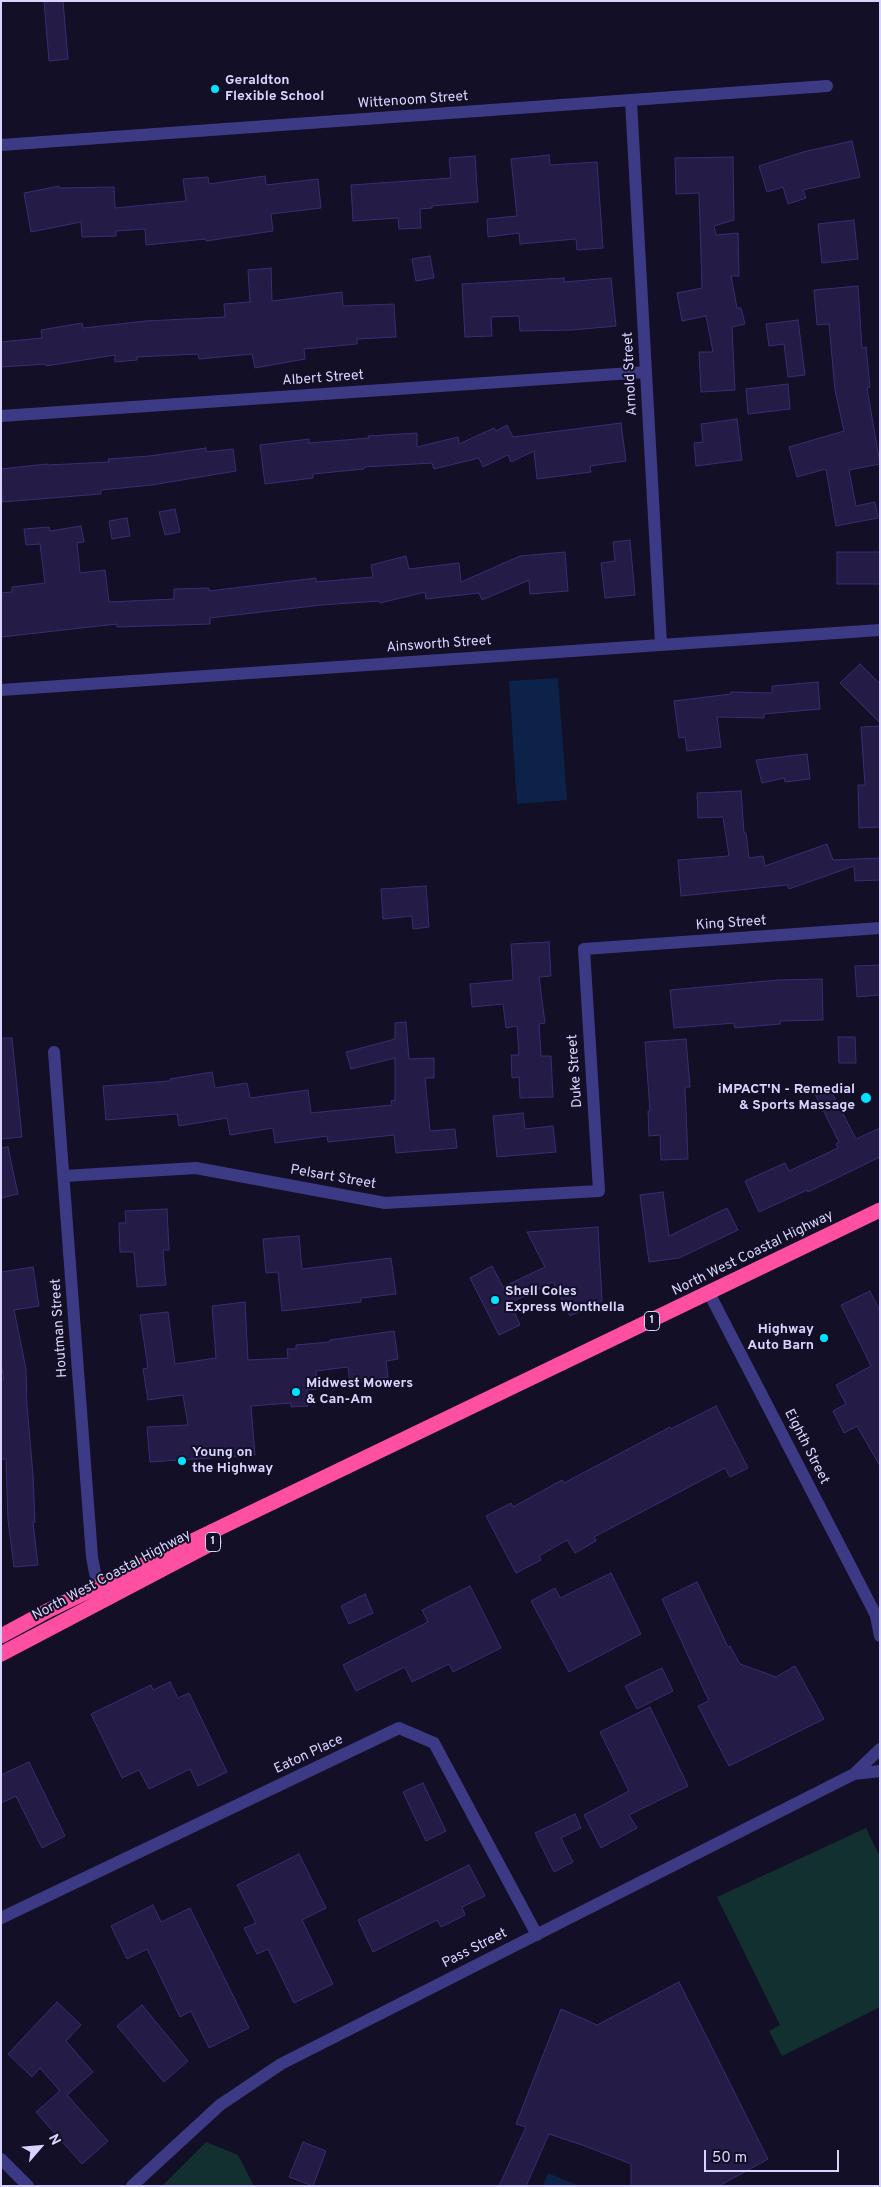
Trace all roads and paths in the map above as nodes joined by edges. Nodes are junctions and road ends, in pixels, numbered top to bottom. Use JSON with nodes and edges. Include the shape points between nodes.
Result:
{"nodes":[{"id":1,"x":827,"y":86,"type":"dead end"},
{"id":2,"x":631,"y":101,"type":"junction"},
{"id":3,"x":1,"y":145,"type":"edge"},
{"id":4,"x":646,"y":372,"type":"junction"},
{"id":5,"x":1,"y":416,"type":"edge"},
{"id":6,"x":880,"y":630,"type":"edge"},
{"id":7,"x":661,"y":644,"type":"junction"},
{"id":8,"x":1,"y":690,"type":"edge"},
{"id":9,"x":880,"y":928,"type":"edge"},
{"id":10,"x":584,"y":949,"type":"joint"},
{"id":11,"x":54,"y":1052,"type":"dead end"},
{"id":12,"x":64,"y":1176,"type":"junction"},
{"id":13,"x":599,"y":1191,"type":"joint"},
{"id":14,"x":880,"y":1210,"type":"edge"},
{"id":15,"x":709,"y":1293,"type":"junction"},
{"id":16,"x":99,"y":1594,"type":"junction"},
{"id":17,"x":877,"y":1618,"type":"edge"},
{"id":18,"x":1,"y":1636,"type":"edge"},
{"id":19,"x":880,"y":1636,"type":"edge"},
{"id":20,"x":1,"y":1654,"type":"edge"},
{"id":21,"x":880,"y":1749,"type":"edge"},
{"id":22,"x":880,"y":1771,"type":"edge"},
{"id":23,"x":854,"y":1774,"type":"junction"},
{"id":24,"x":1,"y":1918,"type":"edge"},
{"id":25,"x":537,"y":1935,"type":"junction"},
{"id":26,"x":1,"y":2159,"type":"edge"},
{"id":27,"x":28,"y":2186,"type":"edge"},
{"id":28,"x":132,"y":2186,"type":"edge"}],
"edges":[{"from":1,"to":2,"type":"street","name":"Wittenoom Street"},
{"from":2,"to":3,"type":"street","name":"Wittenoom Street"},
{"from":2,"to":4,"type":"street","name":"Arnold Street"},
{"from":4,"to":5,"type":"street","name":"Albert Street"},
{"from":4,"to":7,"type":"street","name":"Arnold Street"},
{"from":6,"to":7,"type":"street","name":"Ainsworth Street"},
{"from":7,"to":8,"type":"street","name":"Ainsworth Street"},
{"from":9,"to":10,"type":"street","name":"King Street"},
{"from":10,"to":13,"type":"street","name":"Duke Street"},
{"from":11,"to":12,"type":"street","name":"Houtman Street"},
{"from":12,"to":13,"type":"street","name":"Pelsart Street","via":[[196,1168],[385,1202]]},
{"from":12,"to":16,"type":"street","name":"Houtman Street","via":[[92,1557]]},
{"from":14,"to":15,"type":"highway","name":"North West Coastal Highway","number":"1"},
{"from":15,"to":16,"type":"highway","name":"North West Coastal Highway","number":"1","via":[[425,1430]]},
{"from":15,"to":17,"type":"street","name":"Eighth Street"},
{"from":16,"to":18,"type":"highway","name":"North West Coastal Highway","number":"1"},
{"from":16,"to":20,"type":"highway","name":"North West Coastal Highway","number":"1"},
{"from":17,"to":19,"type":"street","name":"Eighth Street"},
{"from":21,"to":23,"type":"street","name":"Pass Street"},
{"from":22,"to":23,"type":"street","name":"Pass Street"},
{"from":23,"to":25,"type":"street","name":"Pass Street"},
{"from":24,"to":25,"type":"street","name":"Eaton Place","via":[[399,1728],[434,1743]]},
{"from":25,"to":28,"type":"street","name":"Pass Street","via":[[281,2064],[220,2105]]},
{"from":26,"to":27,"type":"street"}]}
